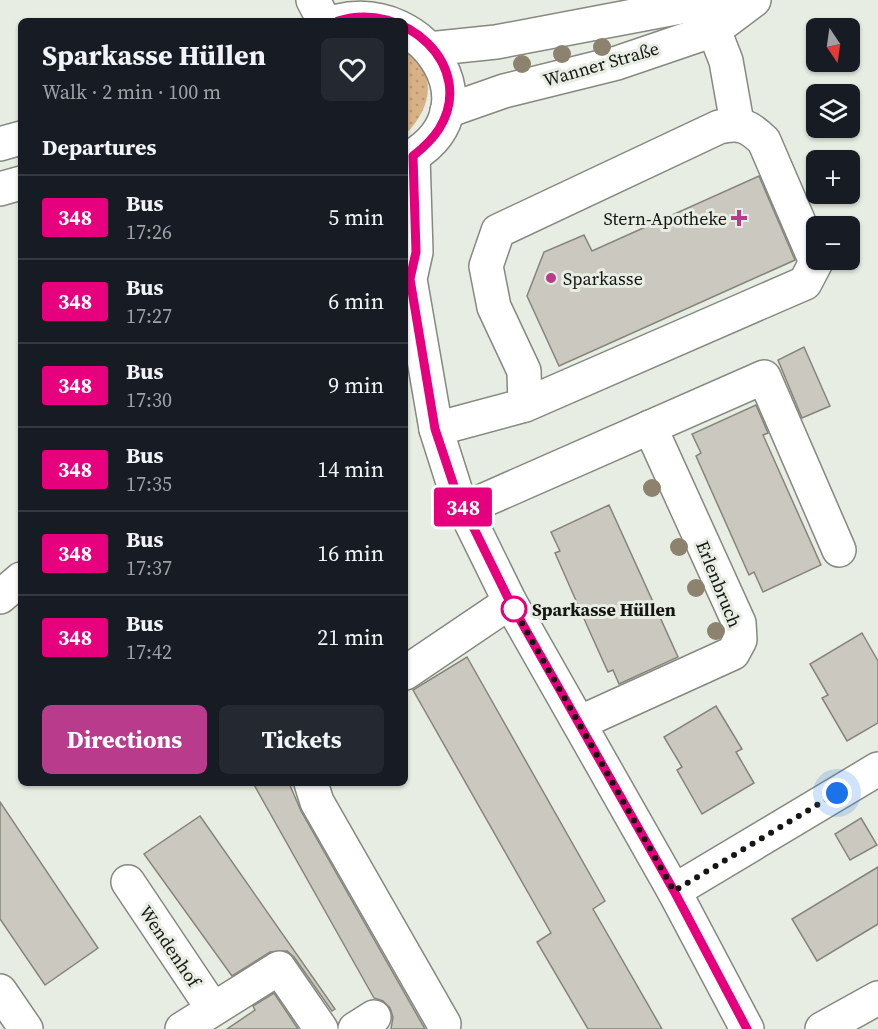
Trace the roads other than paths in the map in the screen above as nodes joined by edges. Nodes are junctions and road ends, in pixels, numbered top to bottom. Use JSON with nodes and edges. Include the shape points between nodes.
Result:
{"nodes":[{"id":1,"x":313,"y":0,"type":"edge"},
{"id":2,"x":751,"y":1,"type":"edge"},
{"id":3,"x":353,"y":11,"type":"edge"},
{"id":4,"x":710,"y":16,"type":"junction"},
{"id":5,"x":322,"y":18,"type":"edge"},
{"id":6,"x":399,"y":18,"type":"edge"},
{"id":7,"x":408,"y":21,"type":"edge"},
{"id":8,"x":438,"y":48,"type":"junction"},
{"id":9,"x":447,"y":111,"type":"junction"},
{"id":10,"x":737,"y":123,"type":"junction"},
{"id":11,"x":18,"y":139,"type":"edge"},
{"id":12,"x":0,"y":144,"type":"edge"},
{"id":13,"x":409,"y":158,"type":"edge"},
{"id":14,"x":18,"y":184,"type":"edge"},
{"id":15,"x":0,"y":189,"type":"edge"},
{"id":16,"x":409,"y":290,"type":"edge"},
{"id":17,"x":525,"y":405,"type":"junction"},
{"id":18,"x":650,"y":427,"type":"junction"},
{"id":19,"x":435,"y":429,"type":"junction"},
{"id":20,"x":464,"y":509,"type":"junction"},
{"id":21,"x":839,"y":550,"type":"dead end"},
{"id":22,"x":18,"y":582,"type":"edge"},
{"id":23,"x":0,"y":597,"type":"edge"},
{"id":24,"x":510,"y":602,"type":"junction"},
{"id":25,"x":408,"y":672,"type":"edge"},
{"id":26,"x":579,"y":723,"type":"junction"},
{"id":27,"x":878,"y":769,"type":"edge"},
{"id":28,"x":312,"y":786,"type":"edge"},
{"id":29,"x":128,"y":882,"type":"dead end"},
{"id":30,"x":674,"y":891,"type":"junction"},
{"id":31,"x":0,"y":991,"type":"edge"},
{"id":32,"x":878,"y":998,"type":"edge"},
{"id":33,"x":213,"y":1009,"type":"junction"},
{"id":34,"x":444,"y":1024,"type":"dead end"},
{"id":35,"x":26,"y":1029,"type":"edge"},
{"id":36,"x":182,"y":1029,"type":"edge"},
{"id":37,"x":321,"y":1029,"type":"edge"},
{"id":38,"x":747,"y":1029,"type":"edge"},
{"id":39,"x":822,"y":1029,"type":"edge"}],
"edges":[{"from":1,"to":5,"type":"street"},
{"from":2,"to":4,"type":"street","name":"Wanner Straße"},
{"from":3,"to":6,"type":"street"},
{"from":4,"to":8,"type":"street","name":"Wanner Straße"},
{"from":4,"to":9,"type":"street","name":"Wanner Straße","via":[[617,63],[504,91]]},
{"from":4,"to":10,"type":"street","via":[[726,61]]},
{"from":7,"to":8,"type":"street"},
{"from":8,"to":9,"type":"street","via":[[447,68]]},
{"from":9,"to":13,"type":"street","via":[[428,144]]},
{"from":10,"to":17,"type":"street","via":[[719,127],[498,231],[486,266],[494,307],[524,371]]},
{"from":10,"to":17,"type":"street","via":[[752,129],[764,141],[816,262],[805,284]]},
{"from":11,"to":12,"type":"street"},
{"from":13,"to":16,"type":"street","via":[[416,252]]},
{"from":14,"to":15,"type":"street"},
{"from":16,"to":19,"type":"street"},
{"from":17,"to":19,"type":"street"},
{"from":18,"to":20,"type":"street"},
{"from":18,"to":21,"type":"street","via":[[764,377]]},
{"from":18,"to":26,"type":"street","name":"Erlenbruch","via":[[739,623],[740,640],[733,653]]},
{"from":19,"to":20,"type":"street"},
{"from":20,"to":24,"type":"street"},
{"from":22,"to":23,"type":"street"},
{"from":24,"to":25,"type":"street"},
{"from":24,"to":26,"type":"street"},
{"from":26,"to":30,"type":"street"},
{"from":27,"to":30,"type":"street"},
{"from":28,"to":34,"type":"street","via":[[317,802]]},
{"from":29,"to":33,"type":"street","name":"Wendenhof"},
{"from":30,"to":38,"type":"street"},
{"from":31,"to":35,"type":"street"},
{"from":32,"to":39,"type":"street"},
{"from":33,"to":36,"type":"street"},
{"from":33,"to":37,"type":"street","via":[[279,968]]}]}
